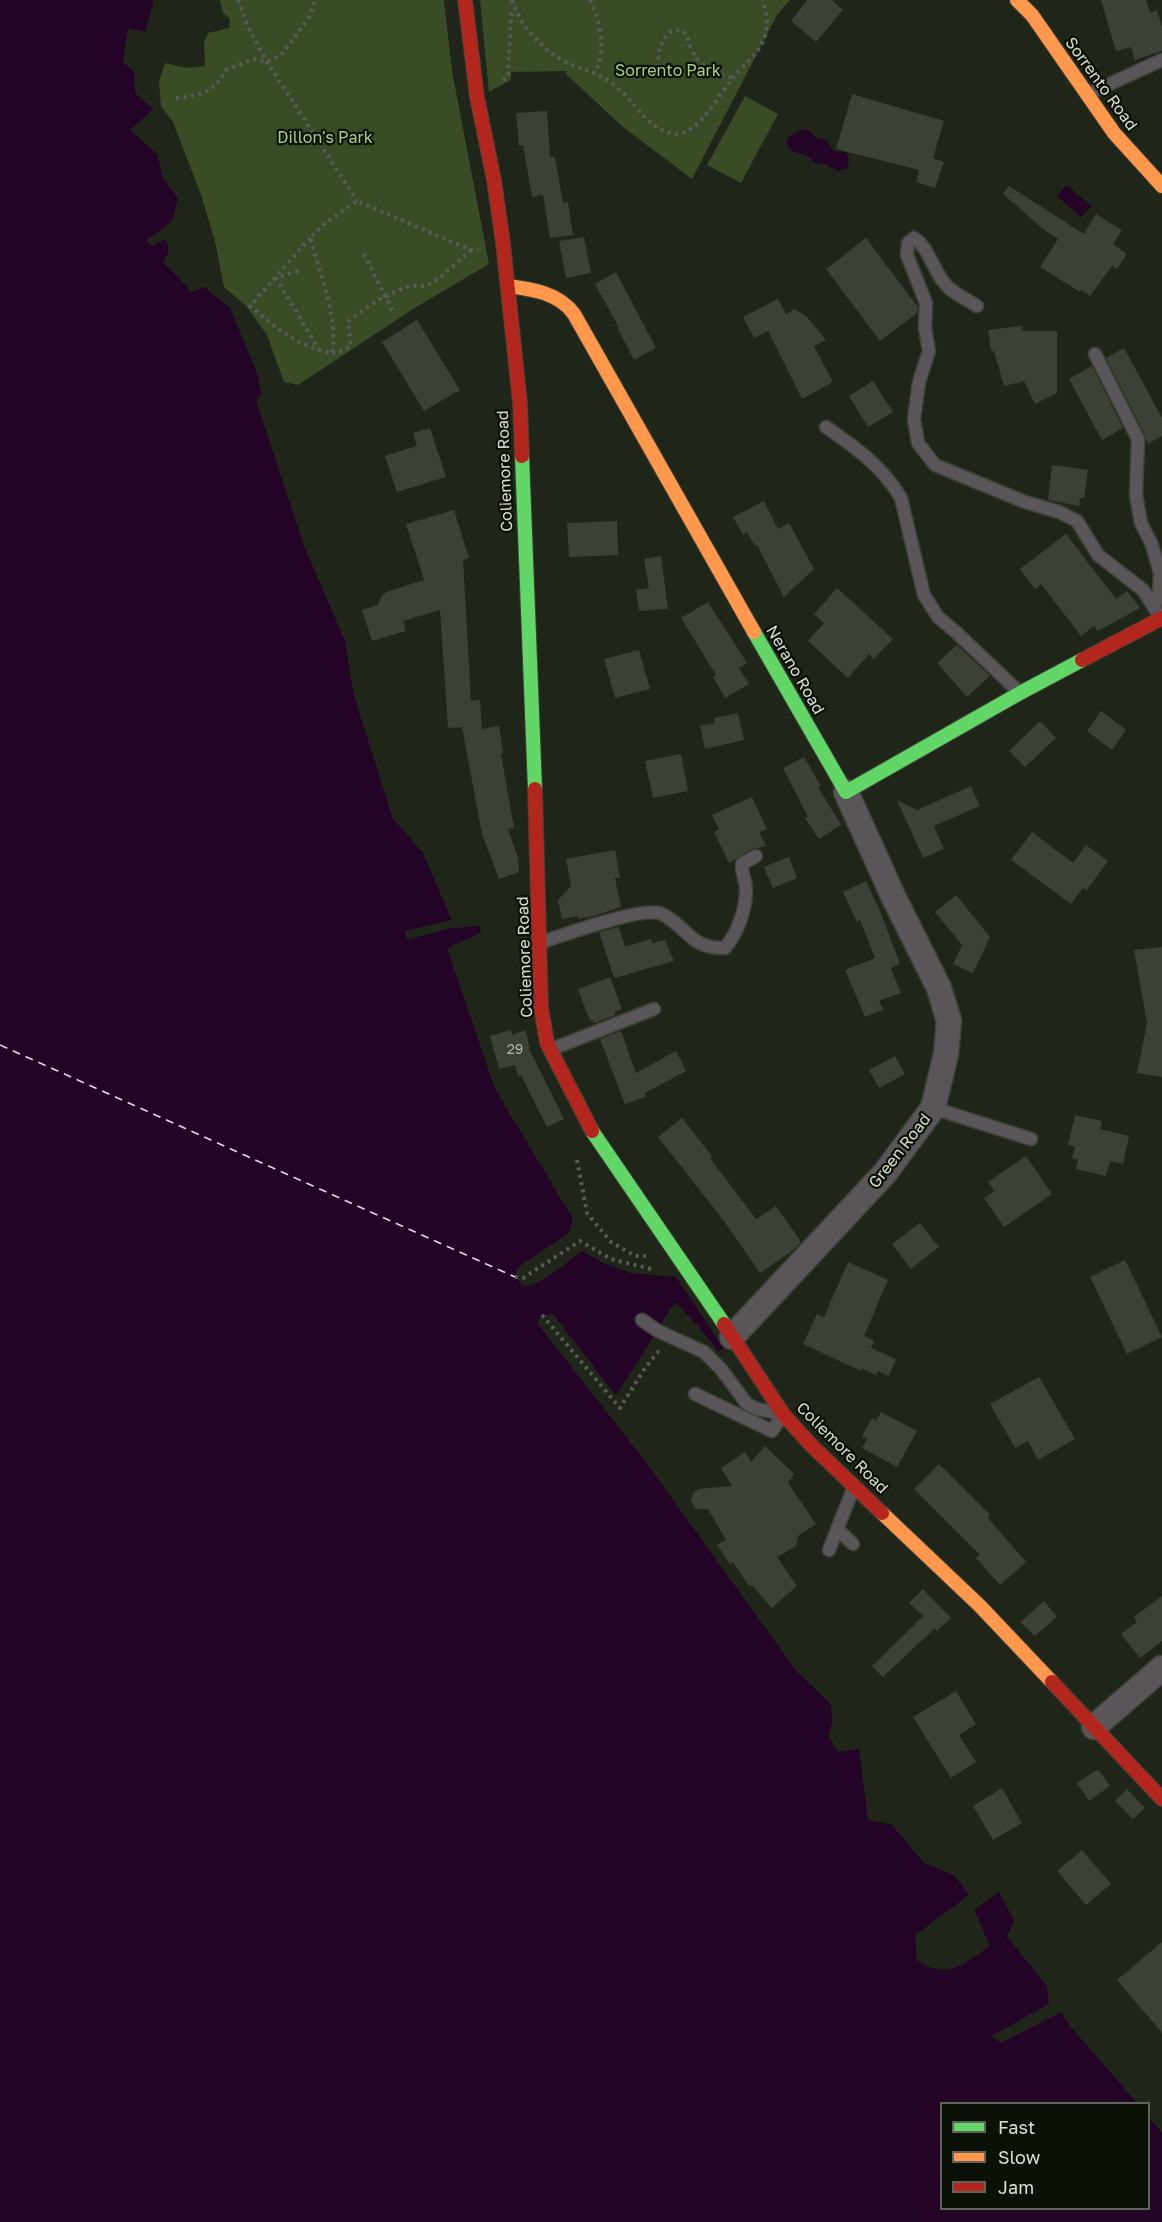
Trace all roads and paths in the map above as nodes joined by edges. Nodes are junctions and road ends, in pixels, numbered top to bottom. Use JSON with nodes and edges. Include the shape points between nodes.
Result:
{"nodes":[{"id":1,"x":238,"y":0,"type":"edge"},
{"id":2,"x":315,"y":0,"type":"edge"},
{"id":3,"x":465,"y":0,"type":"edge"},
{"id":4,"x":512,"y":0,"type":"edge"},
{"id":5,"x":590,"y":0,"type":"edge"},
{"id":6,"x":763,"y":0,"type":"edge"},
{"id":7,"x":1017,"y":0,"type":"edge"},
{"id":8,"x":515,"y":11,"type":"junction"},
{"id":9,"x":1162,"y":60,"type":"edge"},
{"id":10,"x":267,"y":62,"type":"junction"},
{"id":11,"x":658,"y":67,"type":"dead end"},
{"id":12,"x":508,"y":71,"type":"dead end"},
{"id":13,"x":595,"y":72,"type":"junction"},
{"id":14,"x":733,"y":78,"type":"junction"},
{"id":15,"x":1088,"y":94,"type":"junction"},
{"id":16,"x":176,"y":98,"type":"dead end"},
{"id":17,"x":1162,"y":186,"type":"edge"},
{"id":18,"x":357,"y":201,"type":"junction"},
{"id":19,"x":310,"y":238,"type":"junction"},
{"id":20,"x":502,"y":243,"type":"junction"},
{"id":21,"x":471,"y":250,"type":"junction"},
{"id":22,"x":364,"y":254,"type":"dead end"},
{"id":23,"x":298,"y":272,"type":"dead end"},
{"id":24,"x":276,"y":278,"type":"junction"},
{"id":25,"x":508,"y":286,"type":"junction"},
{"id":26,"x":386,"y":297,"type":"junction"},
{"id":27,"x":977,"y":306,"type":"dead end"},
{"id":28,"x":394,"y":314,"type":"dead end"},
{"id":29,"x":319,"y":351,"type":"junction"},
{"id":30,"x":332,"y":353,"type":"junction"},
{"id":31,"x":1095,"y":354,"type":"dead end"},
{"id":32,"x":826,"y":427,"type":"dead end"},
{"id":33,"x":1159,"y":614,"type":"edge"},
{"id":34,"x":1020,"y":693,"type":"junction"},
{"id":35,"x":846,"y":792,"type":"junction"},
{"id":36,"x":756,"y":856,"type":"dead end"},
{"id":37,"x":538,"y":943,"type":"junction"},
{"id":38,"x":654,"y":1009,"type":"dead end"},
{"id":39,"x":551,"y":1050,"type":"junction"},
{"id":40,"x":933,"y":1108,"type":"junction"},
{"id":41,"x":591,"y":1130,"type":"junction"},
{"id":42,"x":1031,"y":1139,"type":"dead end"},
{"id":43,"x":674,"y":1251,"type":"junction"},
{"id":44,"x":685,"y":1266,"type":"junction"},
{"id":45,"x":515,"y":1277,"type":"dead end"},
{"id":46,"x":542,"y":1316,"type":"dead end"},
{"id":47,"x":642,"y":1320,"type":"dead end"},
{"id":48,"x":732,"y":1337,"type":"junction"},
{"id":49,"x":668,"y":1356,"type":"dead end"},
{"id":50,"x":695,"y":1394,"type":"dead end"},
{"id":51,"x":783,"y":1414,"type":"junction"},
{"id":52,"x":855,"y":1485,"type":"junction"},
{"id":53,"x":837,"y":1529,"type":"junction"},
{"id":54,"x":853,"y":1544,"type":"dead end"},
{"id":55,"x":829,"y":1550,"type":"dead end"},
{"id":56,"x":1162,"y":1668,"type":"edge"},
{"id":57,"x":1094,"y":1727,"type":"junction"},
{"id":58,"x":1162,"y":1799,"type":"edge"}],
"edges":[{"from":1,"to":10,"type":"path"},
{"from":2,"to":10,"type":"path","via":[[310,16],[283,53]]},
{"from":3,"to":20,"type":"street","name":"Coliemore Road"},
{"from":4,"to":8,"type":"path"},
{"from":5,"to":13,"type":"path","via":[[601,34],[601,61]]},
{"from":6,"to":14,"type":"path","via":[[768,23],[765,36],[752,59]]},
{"from":7,"to":15,"type":"street","name":"Sorrento Road"},
{"from":8,"to":12,"type":"path","via":[[511,15]]},
{"from":8,"to":13,"type":"path","via":[[550,52]]},
{"from":9,"to":15,"type":"lane"},
{"from":10,"to":16,"type":"path","via":[[253,59],[226,70],[204,94]]},
{"from":10,"to":18,"type":"path"},
{"from":11,"to":14,"type":"path","via":[[659,46],[664,38],[673,30],[683,31],[702,66]]},
{"from":13,"to":14,"type":"path","via":[[620,90],[660,130],[678,135],[692,129]]},
{"from":15,"to":17,"type":"street","name":"Sorrento Road","via":[[1114,134]]},
{"from":18,"to":19,"type":"path"},
{"from":18,"to":21,"type":"path"},
{"from":19,"to":24,"type":"path"},
{"from":19,"to":30,"type":"path","via":[[330,309]]},
{"from":20,"to":21,"type":"path"},
{"from":20,"to":25,"type":"street","name":"Coliemore Road"},
{"from":21,"to":26,"type":"path","via":[[424,287],[413,286]]},
{"from":22,"to":26,"type":"path"},
{"from":23,"to":24,"type":"path"},
{"from":24,"to":29,"type":"path"},
{"from":24,"to":29,"type":"path","via":[[250,306],[283,334]]},
{"from":25,"to":35,"type":"street","name":"Nerano Road","via":[[548,294],[570,308]]},
{"from":25,"to":37,"type":"street","name":"Coliemore Road","via":[[520,403]]},
{"from":26,"to":28,"type":"path"},
{"from":26,"to":30,"type":"path","via":[[348,322],[351,345]]},
{"from":27,"to":33,"type":"lane","via":[[948,288],[924,244],[914,238],[908,243],[907,255],[926,303],[925,328],[930,351],[919,382],[915,410],[918,443],[935,465],[1077,521],[1098,555],[1143,590]]},
{"from":29,"to":30,"type":"path"},
{"from":31,"to":33,"type":"lane","via":[[1138,440],[1136,495],[1141,523],[1160,573]]},
{"from":32,"to":34,"type":"lane","via":[[863,452],[901,498],[924,595],[938,617]]},
{"from":33,"to":34,"type":"street"},
{"from":34,"to":35,"type":"street"},
{"from":35,"to":40,"type":"street","name":"Green Road","via":[[939,988],[949,1022]]},
{"from":36,"to":37,"type":"lane","via":[[742,864],[745,901],[736,934],[725,948],[708,948],[662,913],[650,911]]},
{"from":37,"to":39,"type":"street","name":"Coliemore Road","via":[[541,1006]]},
{"from":38,"to":39,"type":"lane"},
{"from":39,"to":41,"type":"street","name":"Coliemore Road"},
{"from":40,"to":42,"type":"lane"},
{"from":40,"to":48,"type":"street","name":"Green Road","via":[[885,1173]]},
{"from":41,"to":43,"type":"street","name":"Coliemore Road"},
{"from":41,"to":43,"type":"path","via":[[576,1157],[587,1213],[611,1242],[636,1256],[663,1256]]},
{"from":43,"to":44,"type":"street","name":"Coliemore Road"},
{"from":44,"to":45,"type":"path","via":[[679,1271],[650,1269],[611,1259],[580,1241],[524,1278]]},
{"from":44,"to":48,"type":"street","name":"Coliemore Road"},
{"from":46,"to":49,"type":"path","via":[[620,1408],[658,1352]]},
{"from":47,"to":51,"type":"lane","via":[[704,1352],[747,1404]]},
{"from":48,"to":51,"type":"street","name":"Coliemore Road"},
{"from":50,"to":51,"type":"lane","via":[[772,1431]]},
{"from":51,"to":52,"type":"street","name":"Coliemore Road"},
{"from":52,"to":53,"type":"lane"},
{"from":52,"to":57,"type":"street","name":"Coliemore Road","via":[[980,1606]]},
{"from":53,"to":54,"type":"lane"},
{"from":53,"to":55,"type":"lane"},
{"from":56,"to":57,"type":"street"},
{"from":57,"to":58,"type":"street","name":"Coliemore Road"}]}
